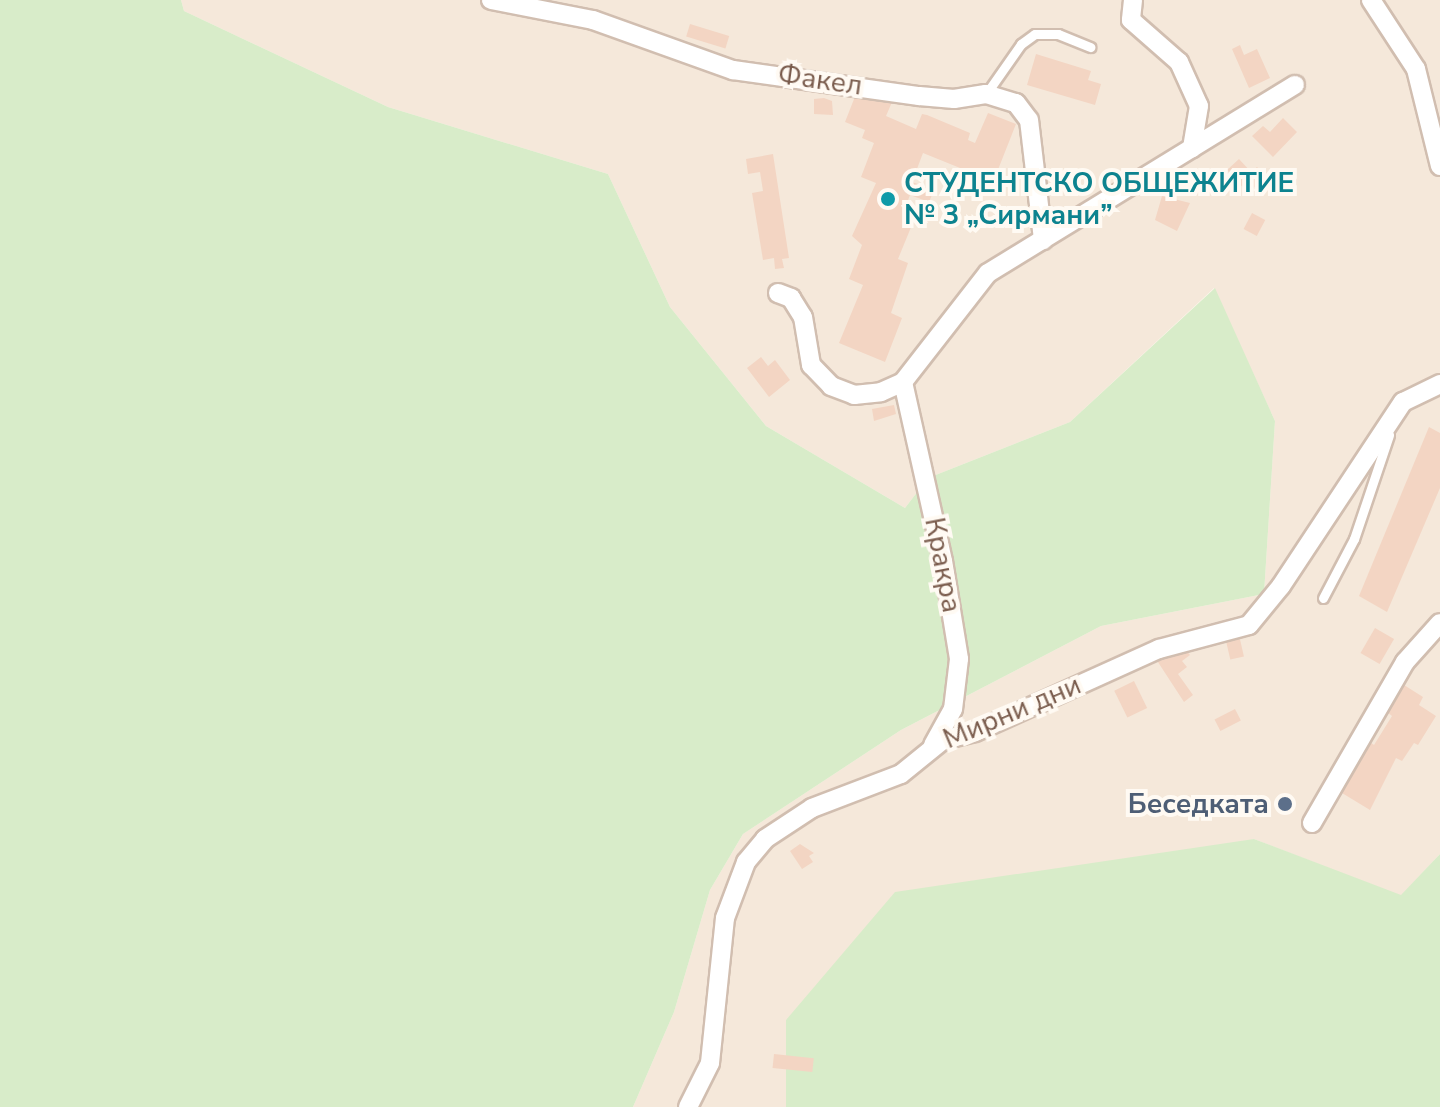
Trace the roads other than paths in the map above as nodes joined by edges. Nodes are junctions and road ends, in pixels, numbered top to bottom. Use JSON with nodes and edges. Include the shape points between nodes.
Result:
{"nodes":[{"id":1,"x":491,"y":0,"type":"edge"},
{"id":2,"x":1133,"y":0,"type":"edge"},
{"id":3,"x":1371,"y":0,"type":"edge"},
{"id":4,"x":1090,"y":47,"type":"dead end"},
{"id":5,"x":1295,"y":85,"type":"dead end"},
{"id":6,"x":986,"y":94,"type":"junction"},
{"id":7,"x":1192,"y":148,"type":"junction"},
{"id":8,"x":1440,"y":160,"type":"edge"},
{"id":9,"x":1043,"y":240,"type":"junction"},
{"id":10,"x":778,"y":293,"type":"dead end"},
{"id":11,"x":903,"y":382,"type":"junction"},
{"id":12,"x":1440,"y":384,"type":"edge"},
{"id":13,"x":1396,"y":412,"type":"junction"},
{"id":14,"x":1323,"y":598,"type":"dead end"},
{"id":15,"x":1440,"y":623,"type":"edge"},
{"id":16,"x":933,"y":745,"type":"junction"},
{"id":17,"x":1312,"y":823,"type":"dead end"},
{"id":18,"x":688,"y":1107,"type":"edge"}],
"edges":[{"from":1,"to":6,"type":"street","name":"Факел","via":[[593,20],[733,70],[942,98]]},
{"from":2,"to":7,"type":"street","via":[[1131,20],[1179,62],[1199,106]]},
{"from":3,"to":8,"type":"street","via":[[1416,69]]},
{"from":4,"to":6,"type":"lane","via":[[1058,34],[1035,34],[1021,44]]},
{"from":5,"to":7,"type":"street"},
{"from":6,"to":9,"type":"street","name":"Факел","via":[[1016,103],[1029,120]]},
{"from":7,"to":9,"type":"street"},
{"from":9,"to":11,"type":"street","via":[[988,273]]},
{"from":10,"to":11,"type":"street","via":[[791,298],[803,317],[811,365],[831,386],[854,395]]},
{"from":11,"to":16,"type":"street","name":"Кракра","via":[[959,659],[953,709]]},
{"from":12,"to":13,"type":"street","name":"Мирни дни","via":[[1403,402]]},
{"from":13,"to":14,"type":"lane","via":[[1354,539]]},
{"from":13,"to":16,"type":"street","name":"Мирни дни","via":[[1281,586],[1249,625],[1159,649],[975,732]]},
{"from":15,"to":17,"type":"street","via":[[1405,662]]},
{"from":16,"to":18,"type":"street","name":"Мирни дни","via":[[901,774],[791,821],[765,839],[746,862],[725,918],[710,1063]]}]}
